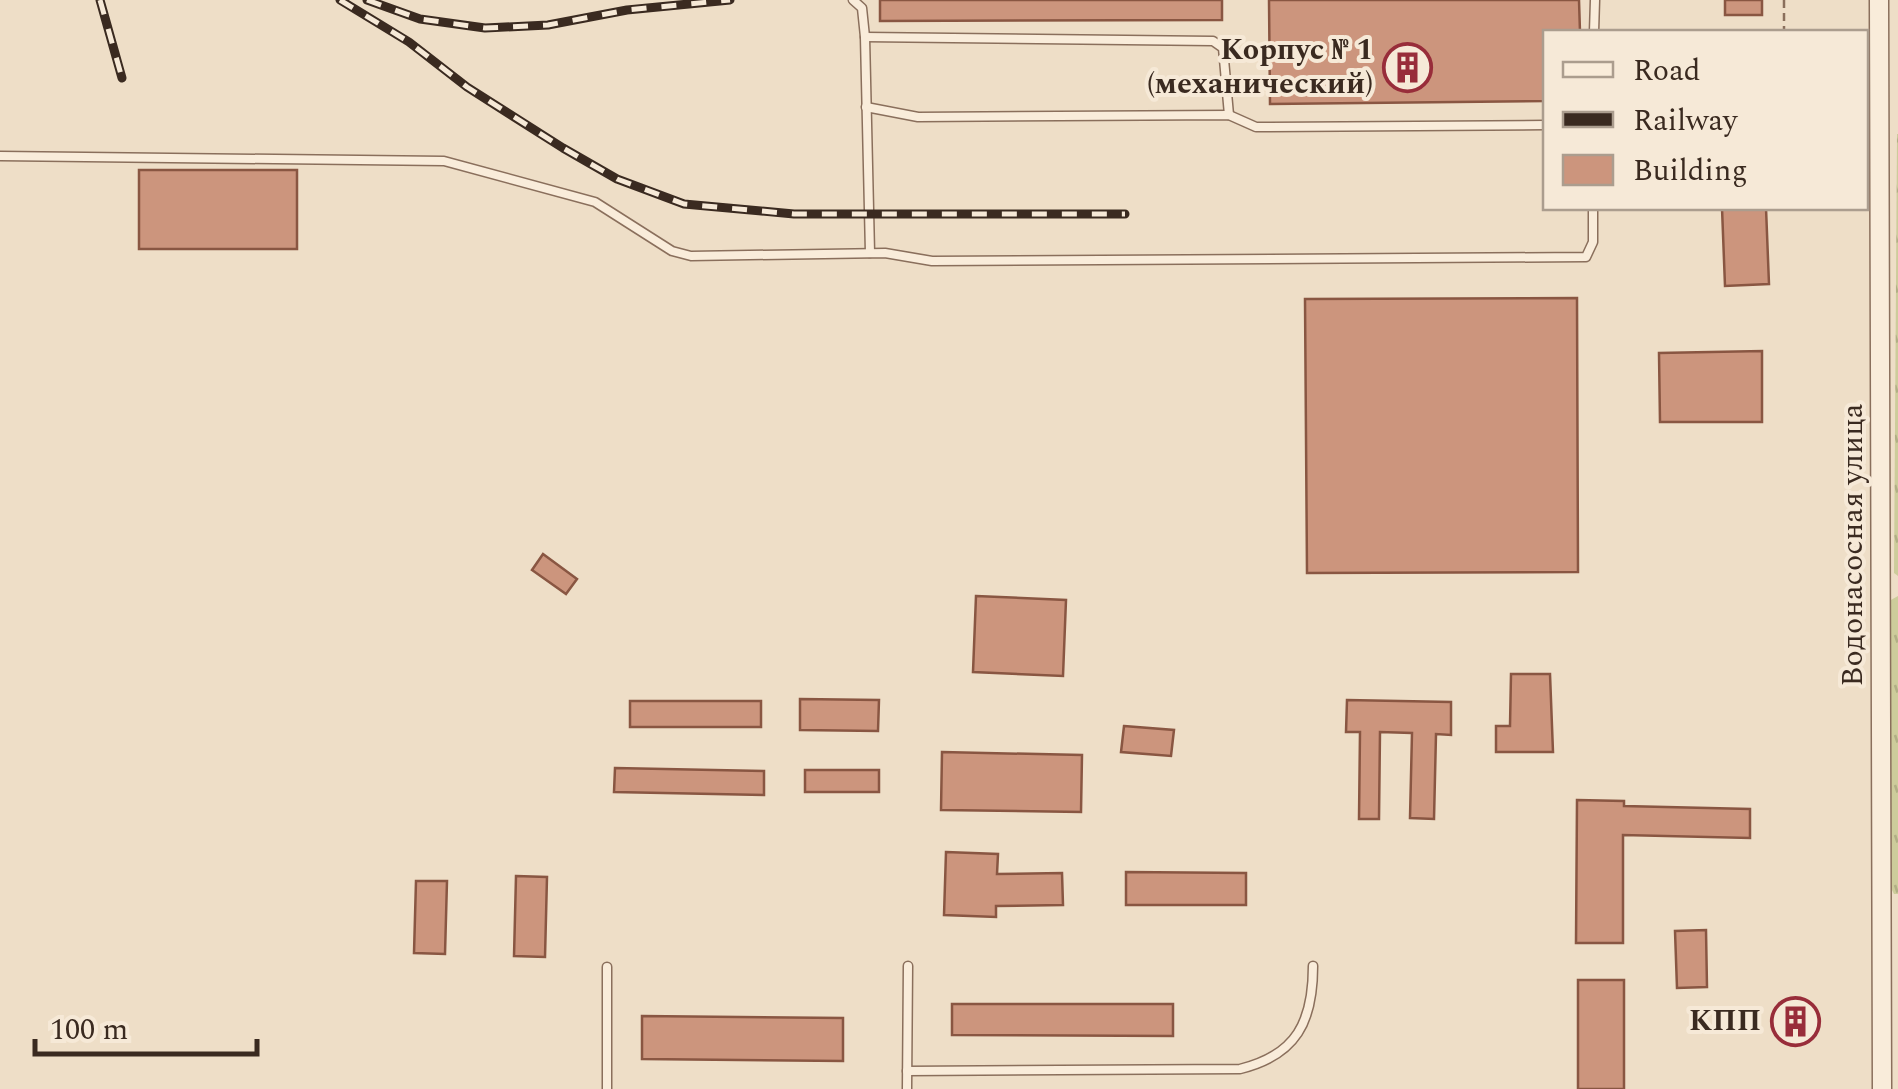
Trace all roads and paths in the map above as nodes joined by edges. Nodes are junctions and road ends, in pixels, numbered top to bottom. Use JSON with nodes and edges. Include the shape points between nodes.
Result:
{"nodes":[{"id":1,"x":854,"y":0,"type":"edge"},
{"id":2,"x":1595,"y":0,"type":"edge"},
{"id":3,"x":1784,"y":0,"type":"edge"},
{"id":4,"x":1879,"y":0,"type":"edge"},
{"id":5,"x":1594,"y":30,"type":"edge"},
{"id":6,"x":1784,"y":30,"type":"edge"},
{"id":7,"x":864,"y":36,"type":"junction"},
{"id":8,"x":866,"y":106,"type":"junction"},
{"id":9,"x":1229,"y":114,"type":"junction"},
{"id":10,"x":1543,"y":126,"type":"edge"},
{"id":11,"x":0,"y":156,"type":"edge"},
{"id":12,"x":1593,"y":210,"type":"edge"},
{"id":13,"x":870,"y":253,"type":"junction"},
{"id":14,"x":908,"y":966,"type":"dead end"},
{"id":15,"x":1312,"y":966,"type":"dead end"},
{"id":16,"x":608,"y":967,"type":"dead end"},
{"id":17,"x":908,"y":1071,"type":"junction"},
{"id":18,"x":607,"y":1089,"type":"edge"},
{"id":19,"x":907,"y":1089,"type":"edge"},
{"id":20,"x":1882,"y":1089,"type":"edge"}],
"edges":[{"from":1,"to":7,"type":"lane","via":[[862,8]]},
{"from":2,"to":5,"type":"lane"},
{"from":3,"to":6,"type":"path"},
{"from":4,"to":20,"type":"street","name":"Водонасосная улица"},
{"from":7,"to":8,"type":"lane"},
{"from":7,"to":9,"type":"lane","via":[[1213,41],[1223,48]]},
{"from":8,"to":9,"type":"lane","via":[[918,117]]},
{"from":8,"to":13,"type":"lane"},
{"from":9,"to":10,"type":"lane","via":[[1256,127]]},
{"from":11,"to":13,"type":"lane","via":[[444,162],[594,202],[691,256]]},
{"from":12,"to":13,"type":"lane","via":[[1586,257],[932,260]]},
{"from":14,"to":17,"type":"lane"},
{"from":15,"to":17,"type":"lane","via":[[1310,1012],[1299,1032],[1263,1064]]},
{"from":16,"to":18,"type":"lane"},
{"from":17,"to":19,"type":"lane"}]}
